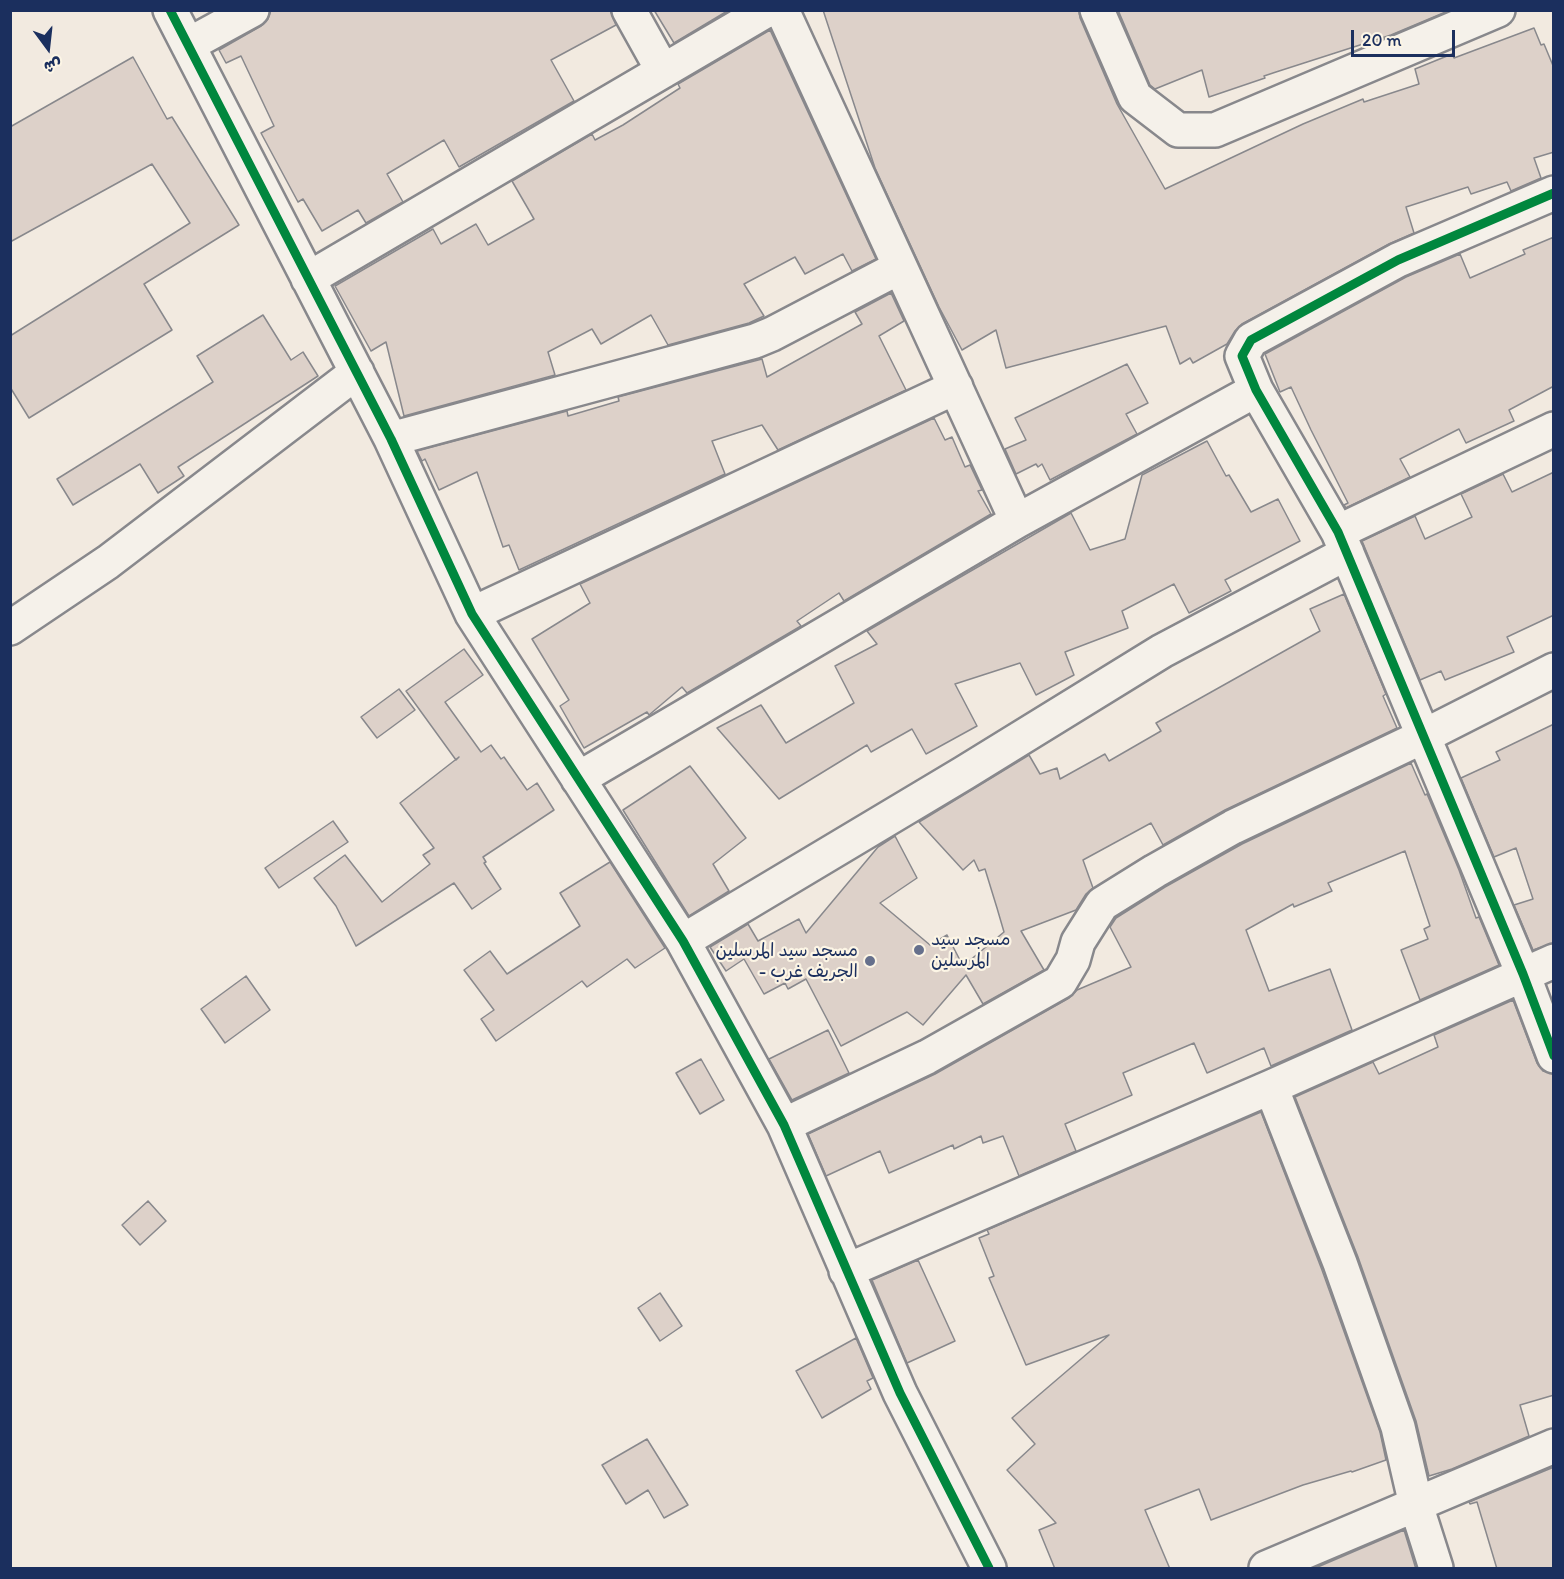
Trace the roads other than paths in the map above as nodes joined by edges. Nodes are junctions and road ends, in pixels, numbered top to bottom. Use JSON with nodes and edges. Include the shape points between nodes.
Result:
{"nodes":[{"id":1,"x":170,"y":10,"type":"edge"},
{"id":2,"x":252,"y":10,"type":"edge"},
{"id":3,"x":629,"y":10,"type":"edge"},
{"id":4,"x":767,"y":10,"type":"edge"},
{"id":5,"x":782,"y":10,"type":"edge"},
{"id":6,"x":1097,"y":10,"type":"edge"},
{"id":7,"x":1498,"y":10,"type":"edge"},
{"id":8,"x":188,"y":45,"type":"junction"},
{"id":9,"x":663,"y":71,"type":"junction"},
{"id":10,"x":1554,"y":193,"type":"edge"},
{"id":11,"x":900,"y":267,"type":"junction"},
{"id":12,"x":308,"y":279,"type":"junction"},
{"id":13,"x":357,"y":372,"type":"junction"},
{"id":14,"x":956,"y":387,"type":"junction"},
{"id":15,"x":1256,"y":390,"type":"junction"},
{"id":16,"x":1554,"y":429,"type":"edge"},
{"id":17,"x":391,"y":439,"type":"junction"},
{"id":18,"x":1017,"y":520,"type":"junction"},
{"id":19,"x":1343,"y":542,"type":"junction"},
{"id":20,"x":472,"y":614,"type":"junction"},
{"id":21,"x":10,"y":628,"type":"edge"},
{"id":22,"x":1554,"y":670,"type":"edge"},
{"id":23,"x":1424,"y":736,"type":"junction"},
{"id":24,"x":578,"y":778,"type":"junction"},
{"id":25,"x":683,"y":941,"type":"junction"},
{"id":26,"x":1554,"y":961,"type":"edge"},
{"id":27,"x":1523,"y":974,"type":"junction"},
{"id":28,"x":1554,"y":1056,"type":"edge"},
{"id":29,"x":1271,"y":1087,"type":"junction"},
{"id":30,"x":784,"y":1125,"type":"junction"},
{"id":31,"x":846,"y":1270,"type":"junction"},
{"id":32,"x":1554,"y":1446,"type":"edge"},
{"id":33,"x":1416,"y":1505,"type":"junction"},
{"id":34,"x":989,"y":1569,"type":"edge"},
{"id":35,"x":1266,"y":1569,"type":"edge"},
{"id":36,"x":1436,"y":1569,"type":"edge"}],
"edges":[{"from":1,"to":8,"type":"street"},
{"from":2,"to":8,"type":"street"},
{"from":3,"to":9,"type":"street"},
{"from":4,"to":9,"type":"street"},
{"from":5,"to":11,"type":"street"},
{"from":6,"to":7,"type":"street","via":[[1135,97],[1178,130],[1215,130]]},
{"from":8,"to":12,"type":"street"},
{"from":9,"to":12,"type":"street"},
{"from":10,"to":15,"type":"street","via":[[1398,260],[1251,340],[1242,356]]},
{"from":11,"to":14,"type":"street"},
{"from":11,"to":17,"type":"street","via":[[755,341]]},
{"from":12,"to":13,"type":"street"},
{"from":13,"to":17,"type":"street"},
{"from":13,"to":21,"type":"street","via":[[108,562]]},
{"from":14,"to":18,"type":"street"},
{"from":14,"to":20,"type":"street"},
{"from":15,"to":18,"type":"street"},
{"from":15,"to":19,"type":"street"},
{"from":16,"to":19,"type":"street"},
{"from":17,"to":20,"type":"street"},
{"from":18,"to":24,"type":"street"},
{"from":19,"to":23,"type":"street"},
{"from":19,"to":25,"type":"street"},
{"from":20,"to":24,"type":"street"},
{"from":22,"to":23,"type":"street"},
{"from":23,"to":27,"type":"street"},
{"from":23,"to":30,"type":"street","via":[[1233,827],[1155,871],[1102,904],[1078,942],[1060,982],[927,1057]]},
{"from":24,"to":25,"type":"street"},
{"from":25,"to":30,"type":"street"},
{"from":26,"to":27,"type":"street"},
{"from":27,"to":28,"type":"street"},
{"from":27,"to":29,"type":"street"},
{"from":29,"to":31,"type":"street"},
{"from":29,"to":33,"type":"street","via":[[1340,1263],[1398,1427]]},
{"from":30,"to":31,"type":"street"},
{"from":31,"to":34,"type":"street","via":[[900,1393]]},
{"from":32,"to":33,"type":"street"},
{"from":33,"to":35,"type":"street"},
{"from":33,"to":36,"type":"street"}]}
